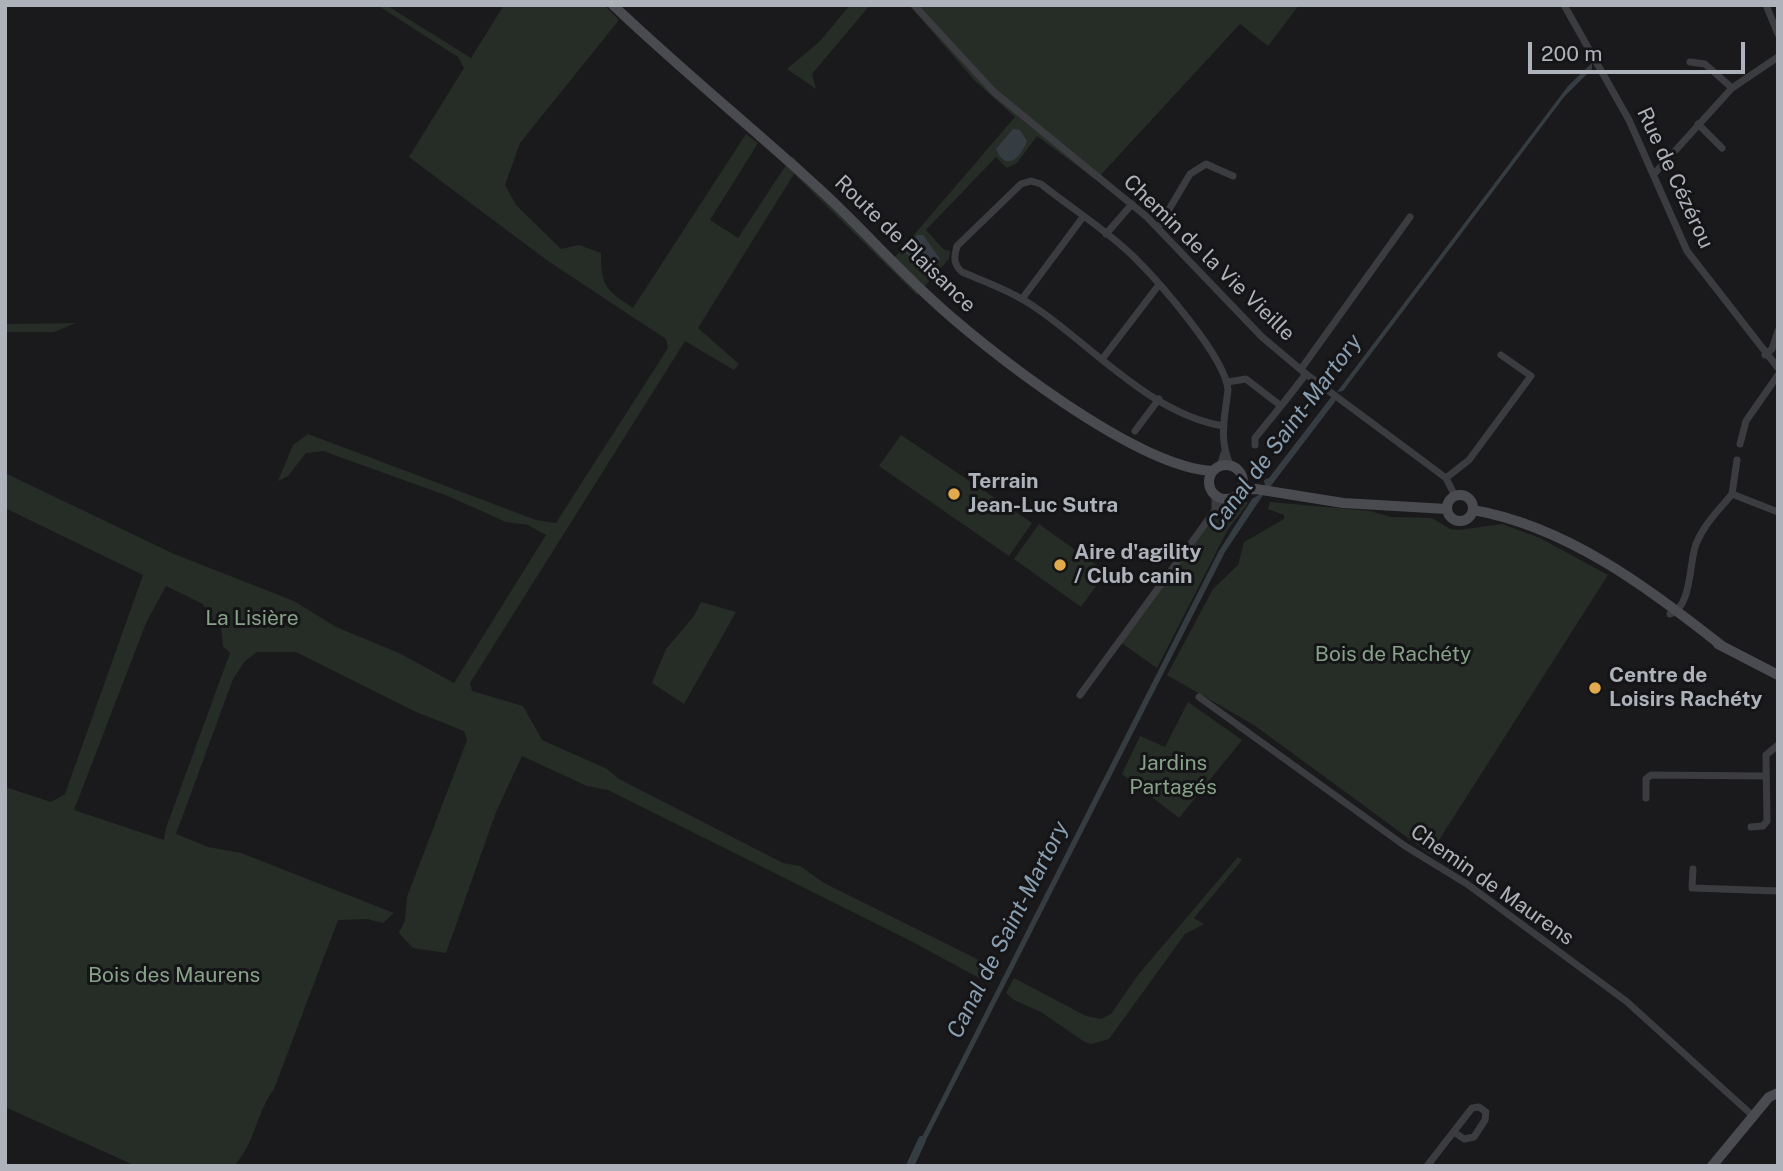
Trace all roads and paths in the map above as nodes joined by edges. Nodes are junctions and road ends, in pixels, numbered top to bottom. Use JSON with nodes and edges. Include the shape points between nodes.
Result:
{"nodes":[{"id":1,"x":613,"y":5,"type":"edge"},
{"id":2,"x":914,"y":5,"type":"edge"},
{"id":3,"x":1564,"y":5,"type":"edge"},
{"id":4,"x":1766,"y":5,"type":"edge"},
{"id":5,"x":1778,"y":34,"type":"edge"},
{"id":6,"x":1778,"y":57,"type":"edge"},
{"id":7,"x":1690,"y":62,"type":"dead end"},
{"id":8,"x":1732,"y":88,"type":"junction"},
{"id":9,"x":1698,"y":124,"type":"junction"},
{"id":10,"x":1722,"y":148,"type":"dead end"},
{"id":11,"x":1655,"y":173,"type":"junction"},
{"id":12,"x":1233,"y":176,"type":"dead end"},
{"id":13,"x":1132,"y":204,"type":"junction"},
{"id":14,"x":1083,"y":217,"type":"junction"},
{"id":15,"x":1410,"y":217,"type":"dead end"},
{"id":16,"x":1158,"y":228,"type":"junction"},
{"id":17,"x":1107,"y":234,"type":"junction"},
{"id":18,"x":1158,"y":286,"type":"junction"},
{"id":19,"x":1022,"y":299,"type":"junction"},
{"id":20,"x":1778,"y":331,"type":"edge"},
{"id":21,"x":1501,"y":355,"type":"dead end"},
{"id":22,"x":1765,"y":355,"type":"junction"},
{"id":23,"x":1103,"y":358,"type":"junction"},
{"id":24,"x":1778,"y":368,"type":"edge"},
{"id":25,"x":1304,"y":372,"type":"junction"},
{"id":26,"x":1778,"y":374,"type":"edge"},
{"id":27,"x":1227,"y":382,"type":"junction"},
{"id":28,"x":1159,"y":398,"type":"junction"},
{"id":29,"x":1282,"y":406,"type":"junction"},
{"id":30,"x":1224,"y":426,"type":"junction"},
{"id":31,"x":1135,"y":431,"type":"dead end"},
{"id":32,"x":1740,"y":444,"type":"dead end"},
{"id":33,"x":1255,"y":445,"type":"dead end"},
{"id":34,"x":1737,"y":460,"type":"dead end"},
{"id":35,"x":1218,"y":471,"type":"junction"},
{"id":36,"x":1446,"y":478,"type":"junction"},
{"id":37,"x":1242,"y":485,"type":"junction"},
{"id":38,"x":1732,"y":494,"type":"junction"},
{"id":39,"x":1219,"y":496,"type":"junction"},
{"id":40,"x":1455,"y":496,"type":"junction"},
{"id":41,"x":1447,"y":509,"type":"junction"},
{"id":42,"x":1473,"y":510,"type":"junction"},
{"id":43,"x":1778,"y":512,"type":"edge"},
{"id":44,"x":1673,"y":611,"type":"junction"},
{"id":45,"x":1778,"y":675,"type":"edge"},
{"id":46,"x":1080,"y":695,"type":"dead end"},
{"id":47,"x":1199,"y":697,"type":"dead end"},
{"id":48,"x":1778,"y":745,"type":"edge"},
{"id":49,"x":1766,"y":776,"type":"junction"},
{"id":50,"x":1646,"y":798,"type":"dead end"},
{"id":51,"x":1751,"y":827,"type":"dead end"},
{"id":52,"x":1693,"y":869,"type":"dead end"},
{"id":53,"x":1778,"y":891,"type":"edge"},
{"id":54,"x":1778,"y":1093,"type":"edge"},
{"id":55,"x":1753,"y":1116,"type":"junction"},
{"id":56,"x":1454,"y":1132,"type":"junction"},
{"id":57,"x":1427,"y":1166,"type":"edge"},
{"id":58,"x":1712,"y":1166,"type":"edge"}],
"edges":[{"from":1,"to":35,"type":"main road","name":"Route de Plaisance","via":[[820,190],[960,324],[1101,428],[1198,471]]},
{"from":2,"to":13,"type":"street","name":"Chemin de la Vie Vieille","via":[[1017,114]]},
{"from":3,"to":11,"type":"street","name":"Rue de Cézérou"},
{"from":4,"to":5,"type":"street"},
{"from":6,"to":8,"type":"street"},
{"from":7,"to":8,"type":"street","via":[[1705,64]]},
{"from":8,"to":9,"type":"street"},
{"from":9,"to":10,"type":"street"},
{"from":9,"to":11,"type":"street"},
{"from":11,"to":22,"type":"street","name":"Rue de Cézérou","via":[[1687,251]]},
{"from":12,"to":16,"type":"street","via":[[1206,164],[1190,174]]},
{"from":13,"to":16,"type":"street","name":"Chemin de la Vie Vieille"},
{"from":13,"to":17,"type":"street"},
{"from":14,"to":17,"type":"street"},
{"from":14,"to":19,"type":"street"},
{"from":14,"to":19,"type":"street","via":[[1031,181],[1021,184],[957,246],[954,257],[962,272]]},
{"from":15,"to":25,"type":"street"},
{"from":16,"to":25,"type":"street","name":"Chemin de la Vie Vieille","via":[[1262,337]]},
{"from":17,"to":18,"type":"street","via":[[1136,258]]},
{"from":18,"to":23,"type":"street"},
{"from":18,"to":27,"type":"street","via":[[1216,356]]},
{"from":19,"to":23,"type":"street"},
{"from":20,"to":22,"type":"street"},
{"from":21,"to":36,"type":"street","via":[[1531,376],[1469,460]]},
{"from":22,"to":24,"type":"street","name":"Rue de Cézérou"},
{"from":23,"to":28,"type":"street"},
{"from":25,"to":29,"type":"street"},
{"from":25,"to":36,"type":"street","name":"Chemin de la Vie Vieille"},
{"from":26,"to":32,"type":"street","via":[[1746,421]]},
{"from":27,"to":29,"type":"street","via":[[1246,379]]},
{"from":27,"to":30,"type":"street"},
{"from":28,"to":30,"type":"street","via":[[1202,422]]},
{"from":28,"to":31,"type":"street"},
{"from":29,"to":33,"type":"street"},
{"from":30,"to":35,"type":"street","via":[[1224,453]]},
{"from":34,"to":38,"type":"street"},
{"from":35,"to":37,"type":"main road","via":[[1238,469]]},
{"from":35,"to":39,"type":"main road"},
{"from":36,"to":40,"type":"street","name":"Chemin de la Vie Vieille"},
{"from":37,"to":39,"type":"main road","via":[[1234,497]]},
{"from":37,"to":41,"type":"main road","via":[[1343,503]]},
{"from":38,"to":43,"type":"street"},
{"from":38,"to":44,"type":"street","via":[[1696,544],[1689,586]]},
{"from":39,"to":46,"type":"street"},
{"from":40,"to":41,"type":"main road"},
{"from":40,"to":42,"type":"main road","via":[[1470,499]]},
{"from":41,"to":42,"type":"main road","via":[[1457,521],[1465,520]]},
{"from":42,"to":44,"type":"main road","via":[[1546,532],[1594,557]]},
{"from":44,"to":45,"type":"main road","via":[[1722,646]]},
{"from":47,"to":55,"type":"street","name":"Chemin de Maurens","via":[[1626,1001]]},
{"from":48,"to":49,"type":"street","via":[[1766,755]]},
{"from":49,"to":50,"type":"street","via":[[1651,775],[1646,779]]},
{"from":49,"to":51,"type":"street","via":[[1767,821]]},
{"from":52,"to":53,"type":"street","via":[[1692,888]]},
{"from":54,"to":55,"type":"main road"},
{"from":55,"to":58,"type":"main road"},
{"from":56,"to":56,"type":"street","via":[[1472,1108],[1486,1112],[1474,1137],[1464,1139]]},
{"from":56,"to":57,"type":"street"}]}
